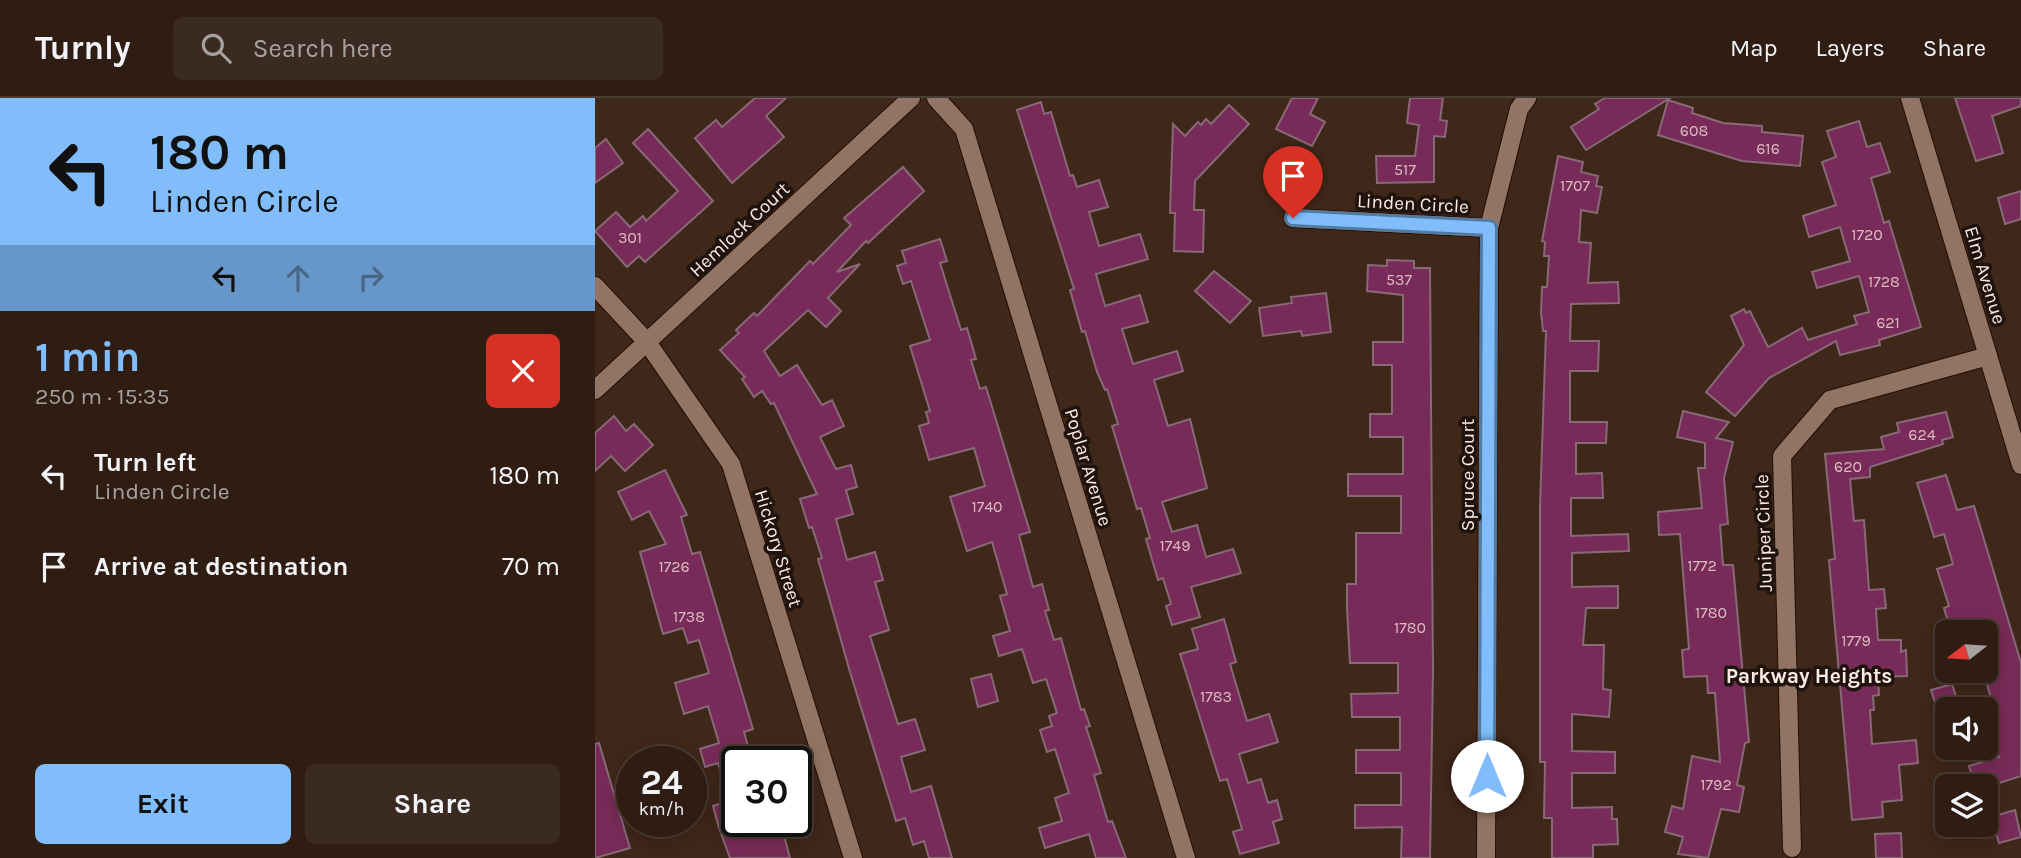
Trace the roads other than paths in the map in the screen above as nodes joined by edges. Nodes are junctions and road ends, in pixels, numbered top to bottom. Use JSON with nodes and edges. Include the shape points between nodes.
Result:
{"nodes":[{"id":1,"x":911,"y":98,"type":"edge"},
{"id":2,"x":936,"y":98,"type":"edge"},
{"id":3,"x":1527,"y":98,"type":"edge"},
{"id":4,"x":1910,"y":98,"type":"edge"},
{"id":5,"x":1293,"y":218,"type":"dead end"},
{"id":6,"x":1489,"y":228,"type":"junction"},
{"id":7,"x":595,"y":286,"type":"edge"},
{"id":8,"x":647,"y":342,"type":"junction"},
{"id":9,"x":1988,"y":356,"type":"junction"},
{"id":10,"x":595,"y":390,"type":"edge"},
{"id":11,"x":2021,"y":465,"type":"edge"},
{"id":12,"x":1792,"y":848,"type":"dead end"},
{"id":13,"x":853,"y":858,"type":"edge"},
{"id":14,"x":1186,"y":858,"type":"edge"},
{"id":15,"x":1486,"y":858,"type":"edge"}],
"edges":[{"from":1,"to":8,"type":"street","name":"Hemlock Court"},
{"from":2,"to":14,"type":"street","name":"Poplar Avenue","via":[[964,129]]},
{"from":3,"to":6,"type":"street","name":"Spruce Court","via":[[1519,109]]},
{"from":4,"to":9,"type":"street","name":"Elm Avenue"},
{"from":5,"to":6,"type":"street","name":"Linden Circle"},
{"from":6,"to":15,"type":"street","name":"Spruce Court"},
{"from":7,"to":8,"type":"street","name":"Hickory Street"},
{"from":8,"to":10,"type":"street","name":"Hemlock Court"},
{"from":8,"to":13,"type":"street","name":"Hickory Street","via":[[731,464]]},
{"from":9,"to":11,"type":"street","name":"Elm Avenue"},
{"from":9,"to":12,"type":"street","name":"Juniper Circle","via":[[1831,400],[1782,456]]}]}
